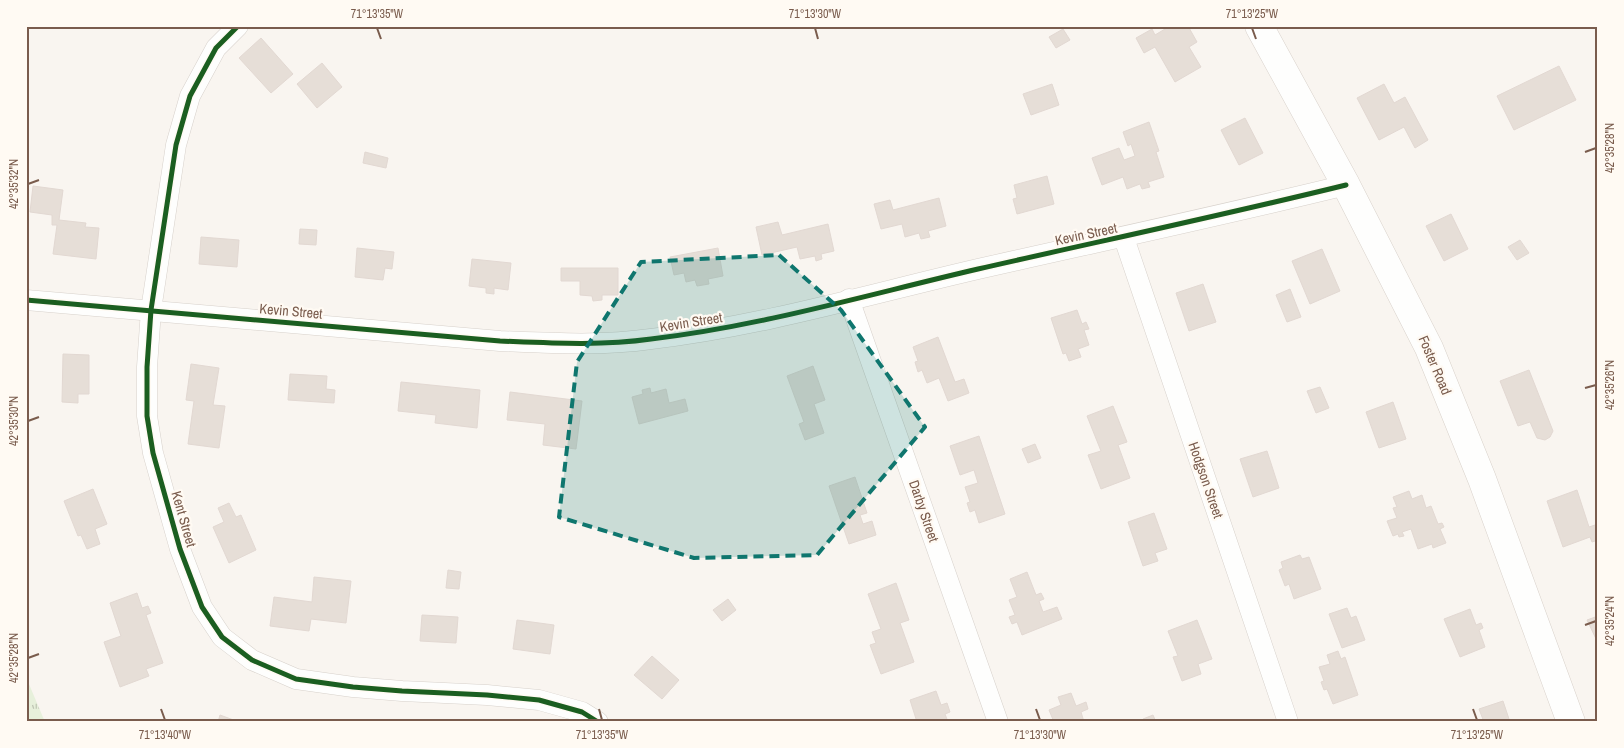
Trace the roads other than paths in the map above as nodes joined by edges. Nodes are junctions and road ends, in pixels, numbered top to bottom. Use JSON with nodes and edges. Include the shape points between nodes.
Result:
{"nodes":[{"id":1,"x":238,"y":26,"type":"edge"},
{"id":2,"x":1259,"y":26,"type":"edge"},
{"id":3,"x":1346,"y":186,"type":"junction"},
{"id":4,"x":1124,"y":238,"type":"junction"},
{"id":5,"x":850,"y":299,"type":"junction"},
{"id":6,"x":26,"y":300,"type":"edge"},
{"id":7,"x":151,"y":310,"type":"junction"},
{"id":8,"x":598,"y":722,"type":"edge"},
{"id":9,"x":998,"y":722,"type":"edge"},
{"id":10,"x":1288,"y":722,"type":"edge"},
{"id":11,"x":1571,"y":722,"type":"edge"}],
"edges":[{"from":1,"to":7,"type":"street","name":"Kent Street","via":[[216,48],[190,96],[176,145]]},
{"from":2,"to":3,"type":"street","name":"Foster Road"},
{"from":3,"to":4,"type":"street","name":"Kevin Street"},
{"from":3,"to":11,"type":"street","name":"Foster Road","via":[[1429,348],[1482,479]]},
{"from":4,"to":5,"type":"street","name":"Kevin Street"},
{"from":4,"to":10,"type":"street","name":"Hodgson Street"},
{"from":5,"to":7,"type":"street","name":"Kevin Street","via":[[708,332],[649,340],[572,344],[500,341]]},
{"from":5,"to":9,"type":"street","name":"Darby Street"},
{"from":6,"to":7,"type":"street","name":"Kevin Street"},
{"from":7,"to":8,"type":"street","name":"Kent Street","via":[[147,416],[153,453],[180,549],[202,607],[222,637],[252,660],[296,679],[353,688],[539,700],[582,712]]}]}
